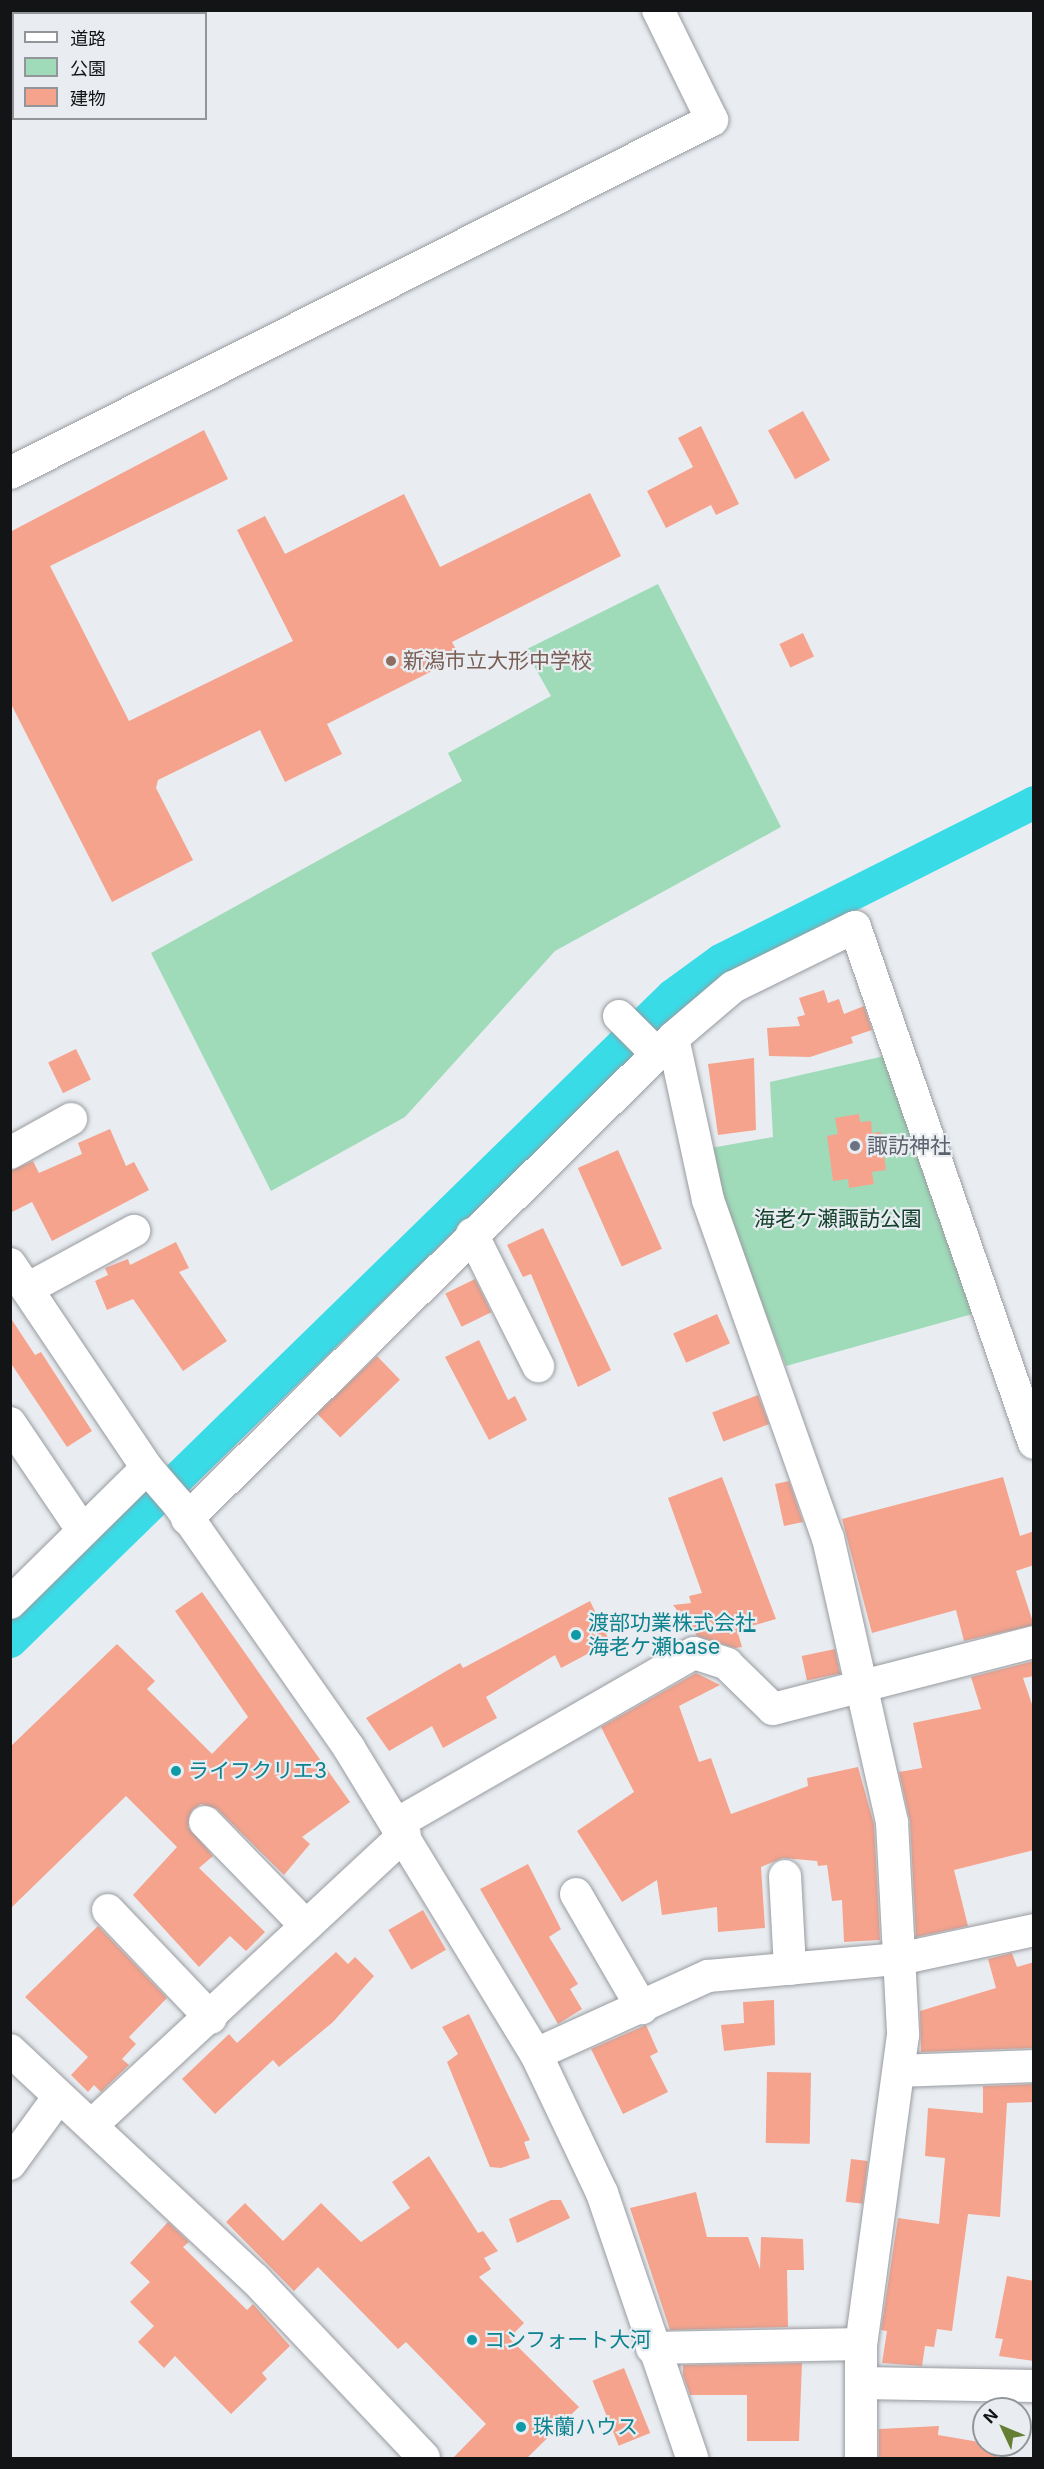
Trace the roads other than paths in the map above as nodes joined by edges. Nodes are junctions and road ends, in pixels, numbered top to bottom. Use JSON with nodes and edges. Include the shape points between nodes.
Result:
{"nodes":[{"id":1,"x":658,"y":10,"type":"edge"},
{"id":2,"x":10,"y":473,"type":"edge"},
{"id":3,"x":620,"y":1016,"type":"dead end"},
{"id":4,"x":665,"y":1046,"type":"junction"},
{"id":5,"x":71,"y":1119,"type":"dead end"},
{"id":6,"x":10,"y":1153,"type":"edge"},
{"id":7,"x":134,"y":1231,"type":"dead end"},
{"id":8,"x":472,"y":1234,"type":"junction"},
{"id":9,"x":19,"y":1277,"type":"edge"},
{"id":10,"x":538,"y":1366,"type":"dead end"},
{"id":11,"x":10,"y":1423,"type":"edge"},
{"id":12,"x":1034,"y":1443,"type":"edge"},
{"id":13,"x":152,"y":1472,"type":"junction"},
{"id":14,"x":183,"y":1512,"type":"junction"},
{"id":15,"x":74,"y":1518,"type":"dead end"},
{"id":16,"x":10,"y":1603,"type":"edge"},
{"id":17,"x":1034,"y":1642,"type":"edge"},
{"id":18,"x":865,"y":1685,"type":"junction"},
{"id":19,"x":205,"y":1822,"type":"dead end"},
{"id":20,"x":401,"y":1829,"type":"junction"},
{"id":21,"x":784,"y":1876,"type":"dead end"},
{"id":22,"x":576,"y":1894,"type":"dead end"},
{"id":23,"x":108,"y":1910,"type":"dead end"},
{"id":24,"x":306,"y":1926,"type":"junction"},
{"id":25,"x":1034,"y":1930,"type":"edge"},
{"id":26,"x":899,"y":1959,"type":"junction"},
{"id":27,"x":790,"y":1969,"type":"junction"},
{"id":28,"x":642,"y":2008,"type":"junction"},
{"id":29,"x":211,"y":2018,"type":"junction"},
{"id":30,"x":10,"y":2050,"type":"edge"},
{"id":31,"x":536,"y":2054,"type":"junction"},
{"id":32,"x":1034,"y":2066,"type":"edge"},
{"id":33,"x":899,"y":2071,"type":"junction"},
{"id":34,"x":58,"y":2098,"type":"junction"},
{"id":35,"x":92,"y":2125,"type":"junction"},
{"id":36,"x":10,"y":2164,"type":"edge"},
{"id":37,"x":861,"y":2344,"type":"junction"},
{"id":38,"x":652,"y":2348,"type":"junction"},
{"id":39,"x":861,"y":2383,"type":"junction"},
{"id":40,"x":1034,"y":2386,"type":"edge"},
{"id":41,"x":424,"y":2458,"type":"edge"},
{"id":42,"x":692,"y":2458,"type":"edge"},
{"id":43,"x":861,"y":2458,"type":"edge"}],
"edges":[{"from":1,"to":2,"type":"street","via":[[712,120]]},
{"from":3,"to":4,"type":"street"},
{"from":4,"to":8,"type":"street"},
{"from":4,"to":12,"type":"street","via":[[733,987],[855,927]]},
{"from":4,"to":18,"type":"street","via":[[708,1200],[828,1538]]},
{"from":5,"to":6,"type":"street"},
{"from":7,"to":9,"type":"street"},
{"from":8,"to":10,"type":"street"},
{"from":8,"to":14,"type":"street"},
{"from":9,"to":13,"type":"street"},
{"from":11,"to":15,"type":"street"},
{"from":13,"to":14,"type":"street"},
{"from":13,"to":16,"type":"street"},
{"from":14,"to":20,"type":"street"},
{"from":17,"to":18,"type":"street"},
{"from":18,"to":20,"type":"street","via":[[773,1709],[727,1664],[694,1653]]},
{"from":18,"to":26,"type":"street","via":[[892,1822]]},
{"from":19,"to":24,"type":"street"},
{"from":20,"to":24,"type":"street"},
{"from":20,"to":31,"type":"street"},
{"from":21,"to":27,"type":"street"},
{"from":22,"to":28,"type":"street"},
{"from":23,"to":29,"type":"street"},
{"from":24,"to":29,"type":"street"},
{"from":25,"to":26,"type":"street"},
{"from":26,"to":27,"type":"street"},
{"from":26,"to":33,"type":"street"},
{"from":27,"to":28,"type":"street","via":[[708,1976]]},
{"from":28,"to":31,"type":"street"},
{"from":29,"to":35,"type":"street"},
{"from":30,"to":34,"type":"street"},
{"from":31,"to":38,"type":"street","via":[[602,2193]]},
{"from":32,"to":33,"type":"street"},
{"from":33,"to":37,"type":"street"},
{"from":34,"to":35,"type":"street"},
{"from":34,"to":36,"type":"street"},
{"from":35,"to":41,"type":"street","via":[[255,2279]]},
{"from":37,"to":38,"type":"street"},
{"from":37,"to":39,"type":"street"},
{"from":38,"to":42,"type":"street"},
{"from":39,"to":40,"type":"street"},
{"from":39,"to":43,"type":"street"}]}
